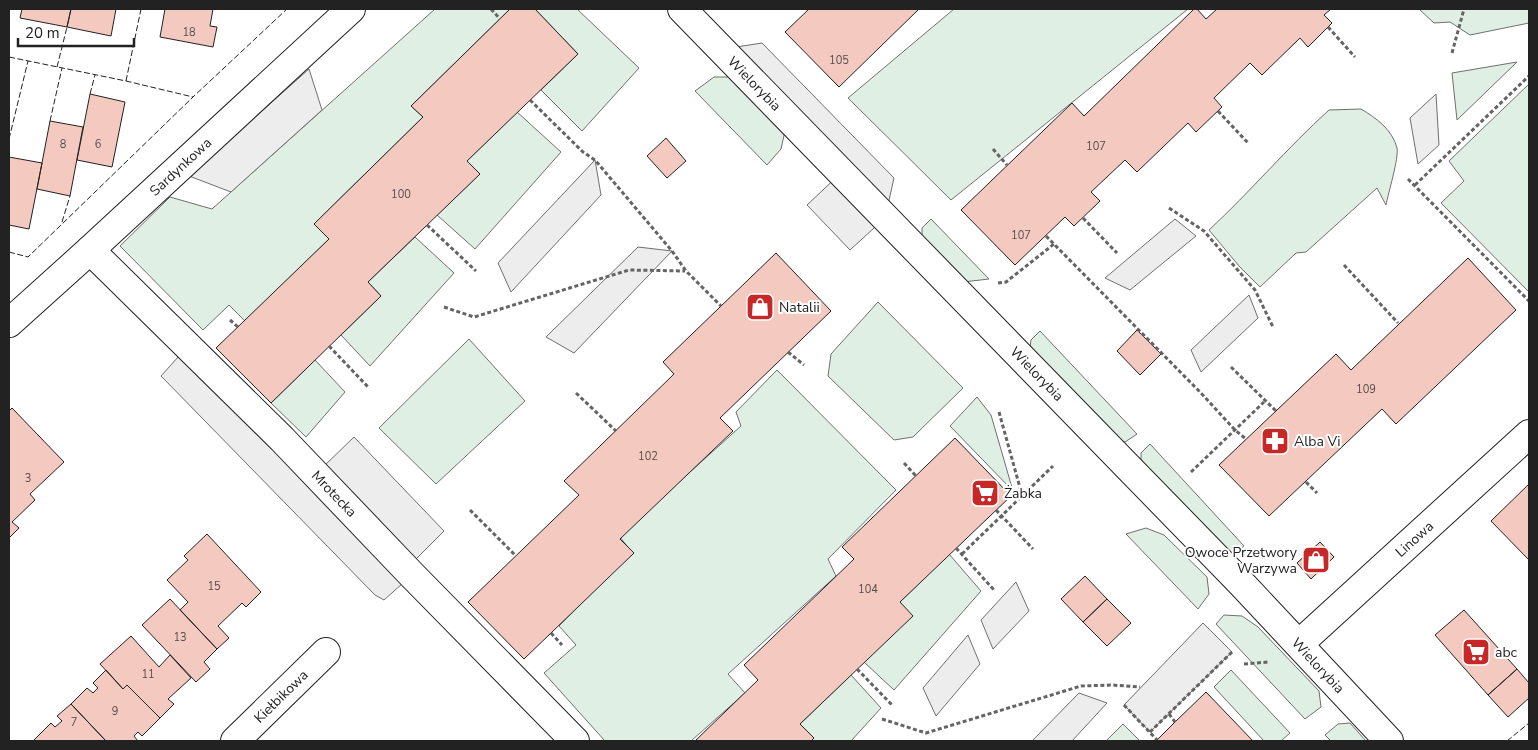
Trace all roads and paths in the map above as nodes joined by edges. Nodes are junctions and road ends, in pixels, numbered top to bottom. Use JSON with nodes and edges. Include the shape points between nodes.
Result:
{"nodes":[{"id":1,"x":351,"y":9,"type":"edge"},
{"id":2,"x":491,"y":9,"type":"edge"},
{"id":3,"x":682,"y":9,"type":"edge"},
{"id":4,"x":1464,"y":9,"type":"edge"},
{"id":5,"x":500,"y":19,"type":"dead end"},
{"id":6,"x":1328,"y":27,"type":"dead end"},
{"id":7,"x":1452,"y":53,"type":"dead end"},
{"id":8,"x":1355,"y":57,"type":"dead end"},
{"id":9,"x":1529,"y":76,"type":"edge"},
{"id":10,"x":530,"y":100,"type":"dead end"},
{"id":11,"x":1218,"y":111,"type":"dead end"},
{"id":12,"x":1249,"y":144,"type":"dead end"},
{"id":13,"x":993,"y":149,"type":"dead end"},
{"id":14,"x":1007,"y":166,"type":"dead end"},
{"id":15,"x":1408,"y":179,"type":"dead end"},
{"id":16,"x":1415,"y":185,"type":"junction"},
{"id":17,"x":1169,"y":208,"type":"dead end"},
{"id":18,"x":1083,"y":218,"type":"dead end"},
{"id":19,"x":427,"y":224,"type":"dead end"},
{"id":20,"x":1046,"y":236,"type":"dead end"},
{"id":21,"x":1054,"y":244,"type":"junction"},
{"id":22,"x":90,"y":250,"type":"junction"},
{"id":23,"x":1117,"y":253,"type":"dead end"},
{"id":24,"x":1344,"y":265,"type":"dead end"},
{"id":25,"x":476,"y":271,"type":"dead end"},
{"id":26,"x":686,"y":271,"type":"junction"},
{"id":27,"x":1006,"y":282,"type":"dead end"},
{"id":28,"x":1529,"y":301,"type":"edge"},
{"id":29,"x":444,"y":306,"type":"dead end"},
{"id":30,"x":721,"y":306,"type":"dead end"},
{"id":31,"x":230,"y":320,"type":"dead end"},
{"id":32,"x":9,"y":322,"type":"edge"},
{"id":33,"x":1398,"y":323,"type":"dead end"},
{"id":34,"x":1273,"y":326,"type":"dead end"},
{"id":35,"x":238,"y":327,"type":"dead end"},
{"id":36,"x":329,"y":346,"type":"dead end"},
{"id":37,"x":788,"y":352,"type":"dead end"},
{"id":38,"x":804,"y":366,"type":"dead end"},
{"id":39,"x":1231,"y":367,"type":"dead end"},
{"id":40,"x":369,"y":388,"type":"dead end"},
{"id":41,"x":576,"y":393,"type":"dead end"},
{"id":42,"x":1264,"y":402,"type":"junction"},
{"id":43,"x":1276,"y":411,"type":"dead end"},
{"id":44,"x":999,"y":412,"type":"dead end"},
{"id":45,"x":1235,"y":430,"type":"junction"},
{"id":46,"x":616,"y":431,"type":"dead end"},
{"id":47,"x":1529,"y":434,"type":"edge"},
{"id":48,"x":1246,"y":439,"type":"dead end"},
{"id":49,"x":904,"y":463,"type":"dead end"},
{"id":50,"x":1053,"y":466,"type":"dead end"},
{"id":51,"x":1191,"y":472,"type":"dead end"},
{"id":52,"x":916,"y":476,"type":"dead end"},
{"id":53,"x":1306,"y":482,"type":"dead end"},
{"id":54,"x":1317,"y":493,"type":"dead end"},
{"id":55,"x":1022,"y":495,"type":"junction"},
{"id":56,"x":470,"y":510,"type":"dead end"},
{"id":57,"x":996,"y":510,"type":"dead end"},
{"id":58,"x":1001,"y":516,"type":"junction"},
{"id":59,"x":956,"y":548,"type":"dead end"},
{"id":60,"x":1033,"y":549,"type":"dead end"},
{"id":61,"x":962,"y":554,"type":"junction"},
{"id":62,"x":516,"y":556,"type":"dead end"},
{"id":63,"x":994,"y":590,"type":"dead end"},
{"id":64,"x":551,"y":633,"type":"dead end"},
{"id":65,"x":1299,"y":644,"type":"junction"},
{"id":66,"x":562,"y":645,"type":"dead end"},
{"id":67,"x":326,"y":652,"type":"dead end"},
{"id":68,"x":1232,"y":652,"type":"dead end"},
{"id":69,"x":857,"y":669,"type":"dead end"},
{"id":70,"x":1140,"y":687,"type":"dead end"},
{"id":71,"x":1124,"y":705,"type":"dead end"},
{"id":72,"x":893,"y":706,"type":"dead end"},
{"id":73,"x":1169,"y":714,"type":"junction"},
{"id":74,"x":882,"y":719,"type":"dead end"},
{"id":75,"x":1175,"y":722,"type":"dead end"},
{"id":76,"x":1150,"y":732,"type":"junction"},
{"id":77,"x":1157,"y":740,"type":"edge"},
{"id":78,"x":235,"y":741,"type":"edge"},
{"id":79,"x":575,"y":741,"type":"edge"},
{"id":80,"x":1389,"y":741,"type":"edge"}],
"edges":[{"from":1,"to":22,"type":"street","name":"Sardynkowa"},
{"from":2,"to":5,"type":"path"},
{"from":3,"to":65,"type":"street","name":"Wielorybia"},
{"from":4,"to":7,"type":"path"},
{"from":6,"to":8,"type":"path"},
{"from":9,"to":16,"type":"path"},
{"from":10,"to":26,"type":"path","via":[[583,152],[596,160]]},
{"from":11,"to":12,"type":"path"},
{"from":13,"to":14,"type":"path"},
{"from":15,"to":16,"type":"path"},
{"from":16,"to":28,"type":"path"},
{"from":17,"to":34,"type":"path","via":[[1204,231],[1255,290]]},
{"from":18,"to":23,"type":"path"},
{"from":19,"to":25,"type":"path"},
{"from":20,"to":21,"type":"path"},
{"from":21,"to":27,"type":"path"},
{"from":21,"to":45,"type":"path"},
{"from":22,"to":32,"type":"street","name":"Sardynkowa"},
{"from":22,"to":79,"type":"street","name":"Mrotecka","via":[[293,450]]},
{"from":24,"to":33,"type":"path"},
{"from":26,"to":29,"type":"path","via":[[629,270],[474,316]]},
{"from":26,"to":30,"type":"path"},
{"from":31,"to":35,"type":"path"},
{"from":36,"to":40,"type":"path"},
{"from":37,"to":38,"type":"path"},
{"from":39,"to":42,"type":"path"},
{"from":41,"to":46,"type":"path"},
{"from":42,"to":43,"type":"path"},
{"from":42,"to":45,"type":"path"},
{"from":44,"to":55,"type":"path"},
{"from":45,"to":48,"type":"path"},
{"from":45,"to":51,"type":"path"},
{"from":47,"to":65,"type":"street","name":"Linowa"},
{"from":49,"to":52,"type":"path"},
{"from":50,"to":55,"type":"path"},
{"from":53,"to":54,"type":"path"},
{"from":55,"to":58,"type":"path"},
{"from":56,"to":62,"type":"path"},
{"from":57,"to":58,"type":"path"},
{"from":58,"to":60,"type":"path"},
{"from":58,"to":61,"type":"path"},
{"from":59,"to":61,"type":"path"},
{"from":61,"to":63,"type":"path"},
{"from":64,"to":66,"type":"path"},
{"from":65,"to":80,"type":"street","name":"Wielorybia"},
{"from":67,"to":78,"type":"street","name":"Kiełbikowa"},
{"from":68,"to":73,"type":"path"},
{"from":69,"to":72,"type":"path"},
{"from":70,"to":74,"type":"path","via":[[1081,686],[926,733]]},
{"from":71,"to":76,"type":"path"},
{"from":73,"to":75,"type":"path"},
{"from":73,"to":76,"type":"path"},
{"from":76,"to":77,"type":"path"}]}
